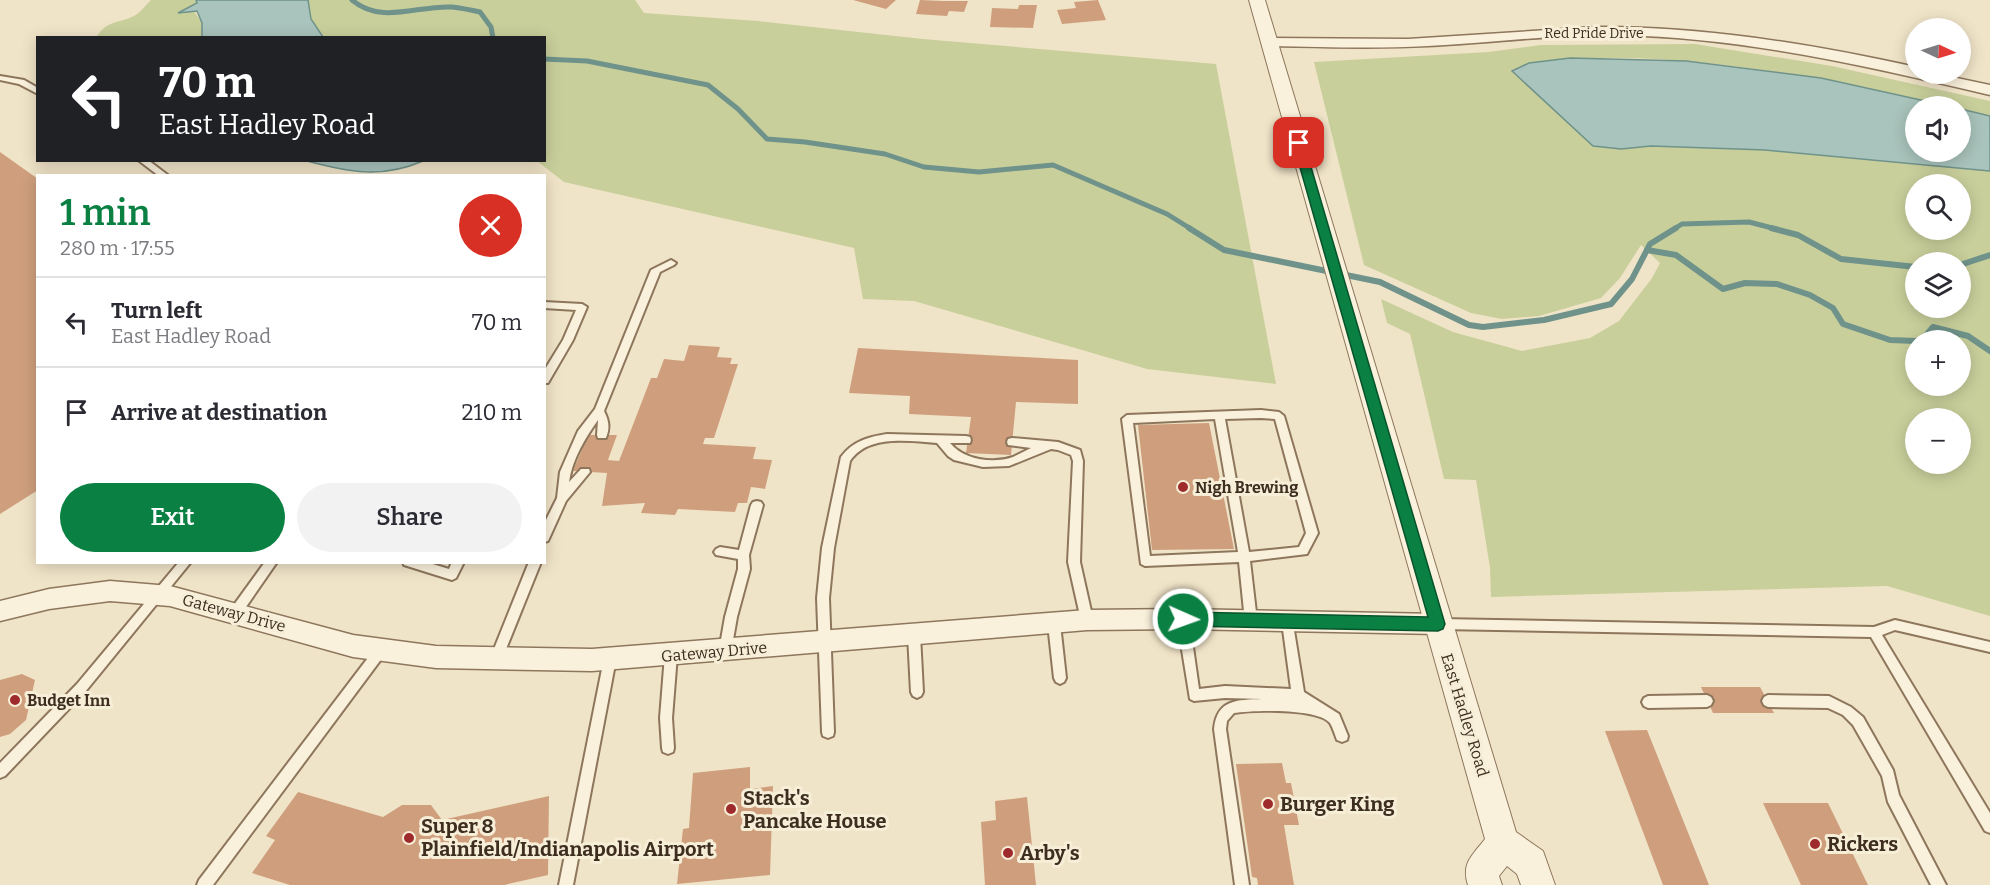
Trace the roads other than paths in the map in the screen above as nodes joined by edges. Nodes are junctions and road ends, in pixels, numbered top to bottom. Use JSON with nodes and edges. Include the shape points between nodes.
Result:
{"nodes":[{"id":1,"x":1257,"y":0,"type":"edge"},
{"id":2,"x":1269,"y":42,"type":"junction"},
{"id":3,"x":1905,"y":70,"type":"edge"},
{"id":4,"x":0,"y":78,"type":"edge"},
{"id":5,"x":1964,"y":84,"type":"edge"},
{"id":6,"x":1990,"y":90,"type":"edge"},
{"id":7,"x":36,"y":91,"type":"edge"},
{"id":8,"x":145,"y":162,"type":"edge"},
{"id":9,"x":162,"y":174,"type":"edge"},
{"id":10,"x":671,"y":263,"type":"dead end"},
{"id":11,"x":546,"y":305,"type":"edge"},
{"id":12,"x":546,"y":377,"type":"edge"},
{"id":13,"x":599,"y":411,"type":"junction"},
{"id":14,"x":1218,"y":415,"type":"junction"},
{"id":15,"x":602,"y":435,"type":"dead end"},
{"id":16,"x":940,"y":439,"type":"junction"},
{"id":17,"x":966,"y":440,"type":"dead end"},
{"id":18,"x":1012,"y":442,"type":"dead end"},
{"id":19,"x":1043,"y":445,"type":"junction"},
{"id":20,"x":585,"y":472,"type":"dead end"},
{"id":21,"x":562,"y":498,"type":"junction"},
{"id":22,"x":757,"y":505,"type":"dead end"},
{"id":23,"x":546,"y":534,"type":"edge"},
{"id":24,"x":720,"y":552,"type":"dead end"},
{"id":25,"x":743,"y":555,"type":"junction"},
{"id":26,"x":1244,"y":557,"type":"junction"},
{"id":27,"x":184,"y":564,"type":"edge"},
{"id":28,"x":271,"y":564,"type":"edge"},
{"id":29,"x":415,"y":564,"type":"edge"},
{"id":30,"x":457,"y":564,"type":"edge"},
{"id":31,"x":534,"y":564,"type":"edge"},
{"id":32,"x":159,"y":594,"type":"junction"},
{"id":33,"x":0,"y":611,"type":"edge"},
{"id":34,"x":235,"y":613,"type":"junction"},
{"id":35,"x":1183,"y":619,"type":"junction"},
{"id":36,"x":1087,"y":620,"type":"junction"},
{"id":37,"x":1251,"y":621,"type":"junction"},
{"id":38,"x":1288,"y":622,"type":"junction"},
{"id":39,"x":1054,"y":624,"type":"junction"},
{"id":40,"x":1438,"y":624,"type":"junction"},
{"id":41,"x":1874,"y":632,"type":"junction"},
{"id":42,"x":914,"y":635,"type":"junction"},
{"id":43,"x":823,"y":643,"type":"junction"},
{"id":44,"x":1990,"y":647,"type":"edge"},
{"id":45,"x":381,"y":650,"type":"junction"},
{"id":46,"x":725,"y":651,"type":"junction"},
{"id":47,"x":670,"y":656,"type":"junction"},
{"id":48,"x":496,"y":659,"type":"junction"},
{"id":49,"x":610,"y":659,"type":"junction"},
{"id":50,"x":1060,"y":678,"type":"dead end"},
{"id":51,"x":917,"y":692,"type":"dead end"},
{"id":52,"x":1298,"y":695,"type":"junction"},
{"id":53,"x":1768,"y":700,"type":"dead end"},
{"id":54,"x":1707,"y":701,"type":"dead end"},
{"id":55,"x":1648,"y":702,"type":"dead end"},
{"id":56,"x":1325,"y":711,"type":"junction"},
{"id":57,"x":828,"y":732,"type":"dead end"},
{"id":58,"x":1342,"y":736,"type":"dead end"},
{"id":59,"x":668,"y":748,"type":"dead end"},
{"id":60,"x":0,"y":772,"type":"edge"},
{"id":61,"x":1990,"y":826,"type":"edge"},
{"id":62,"x":1503,"y":843,"type":"junction"},
{"id":63,"x":204,"y":885,"type":"edge"},
{"id":64,"x":566,"y":885,"type":"edge"},
{"id":65,"x":1242,"y":885,"type":"edge"},
{"id":66,"x":1485,"y":885,"type":"edge"},
{"id":67,"x":1538,"y":885,"type":"edge"},
{"id":68,"x":1939,"y":885,"type":"edge"}],
"edges":[{"from":1,"to":2,"type":"street","name":"East Hadley Road"},
{"from":2,"to":3,"type":"street","name":"Red Pride Drive","via":[[1429,42],[1618,31],[1739,40]]},
{"from":2,"to":40,"type":"street","name":"East Hadley Road"},
{"from":4,"to":7,"type":"lane","via":[[21,82]]},
{"from":5,"to":6,"type":"street"},
{"from":8,"to":9,"type":"lane"},
{"from":10,"to":13,"type":"lane","via":[[656,270]]},
{"from":11,"to":12,"type":"lane","via":[[582,307]]},
{"from":13,"to":15,"type":"lane","via":[[604,422]]},
{"from":13,"to":21,"type":"lane","via":[[582,434],[565,472]]},
{"from":14,"to":26,"type":"lane"},
{"from":14,"to":26,"type":"lane","via":[[1279,416],[1312,533],[1303,551]]},
{"from":14,"to":26,"type":"lane","via":[[1127,419],[1145,561]]},
{"from":16,"to":17,"type":"lane"},
{"from":16,"to":19,"type":"lane","via":[[953,454],[965,460],[1004,463]]},
{"from":16,"to":43,"type":"lane","via":[[876,440],[858,444],[849,451],[828,548]]},
{"from":18,"to":19,"type":"lane"},
{"from":19,"to":36,"type":"lane","via":[[1064,446],[1076,453],[1074,562]]},
{"from":20,"to":21,"type":"lane"},
{"from":21,"to":23,"type":"lane"},
{"from":22,"to":25,"type":"lane"},
{"from":24,"to":25,"type":"lane"},
{"from":25,"to":46,"type":"lane","via":[[744,569]]},
{"from":26,"to":37,"type":"lane"},
{"from":27,"to":32,"type":"lane"},
{"from":28,"to":34,"type":"lane"},
{"from":29,"to":30,"type":"lane","via":[[452,575]]},
{"from":31,"to":48,"type":"lane"},
{"from":32,"to":33,"type":"street","name":"Gateway Drive","via":[[84,593]]},
{"from":32,"to":34,"type":"street","name":"Gateway Drive"},
{"from":32,"to":60,"type":"lane","via":[[81,688]]},
{"from":34,"to":45,"type":"street","name":"Gateway Drive","via":[[353,646]]},
{"from":35,"to":36,"type":"street","name":"Gateway Drive"},
{"from":35,"to":37,"type":"street","name":"Gateway Drive"},
{"from":35,"to":52,"type":"lane","via":[[1194,695]]},
{"from":36,"to":39,"type":"street","name":"Gateway Drive"},
{"from":37,"to":38,"type":"street","name":"Gateway Drive"},
{"from":38,"to":40,"type":"street","name":"Gateway Drive"},
{"from":38,"to":52,"type":"lane"},
{"from":39,"to":42,"type":"street","name":"Gateway Drive"},
{"from":39,"to":50,"type":"lane"},
{"from":40,"to":41,"type":"lane"},
{"from":40,"to":62,"type":"street","name":"East Hadley Road"},
{"from":41,"to":44,"type":"lane","via":[[1895,625]]},
{"from":41,"to":61,"type":"lane"},
{"from":42,"to":43,"type":"street","name":"Gateway Drive"},
{"from":42,"to":51,"type":"lane"},
{"from":43,"to":46,"type":"street","name":"Gateway Drive"},
{"from":43,"to":57,"type":"lane"},
{"from":45,"to":48,"type":"street","name":"Gateway Drive"},
{"from":45,"to":63,"type":"lane"},
{"from":46,"to":47,"type":"street","name":"Gateway Drive"},
{"from":47,"to":49,"type":"street","name":"Gateway Drive"},
{"from":47,"to":59,"type":"lane"},
{"from":48,"to":49,"type":"street","name":"Gateway Drive"},
{"from":49,"to":64,"type":"lane"},
{"from":52,"to":56,"type":"lane"},
{"from":53,"to":68,"type":"lane","via":[[1829,702],[1858,721],[1888,774],[1893,797]]},
{"from":54,"to":55,"type":"lane"},
{"from":56,"to":58,"type":"lane","via":[[1334,718]]},
{"from":56,"to":65,"type":"lane","via":[[1240,706],[1230,708],[1221,719]]},
{"from":62,"to":66,"type":"street","via":[[1481,872]]},
{"from":62,"to":67,"type":"street","via":[[1531,863]]}]}
